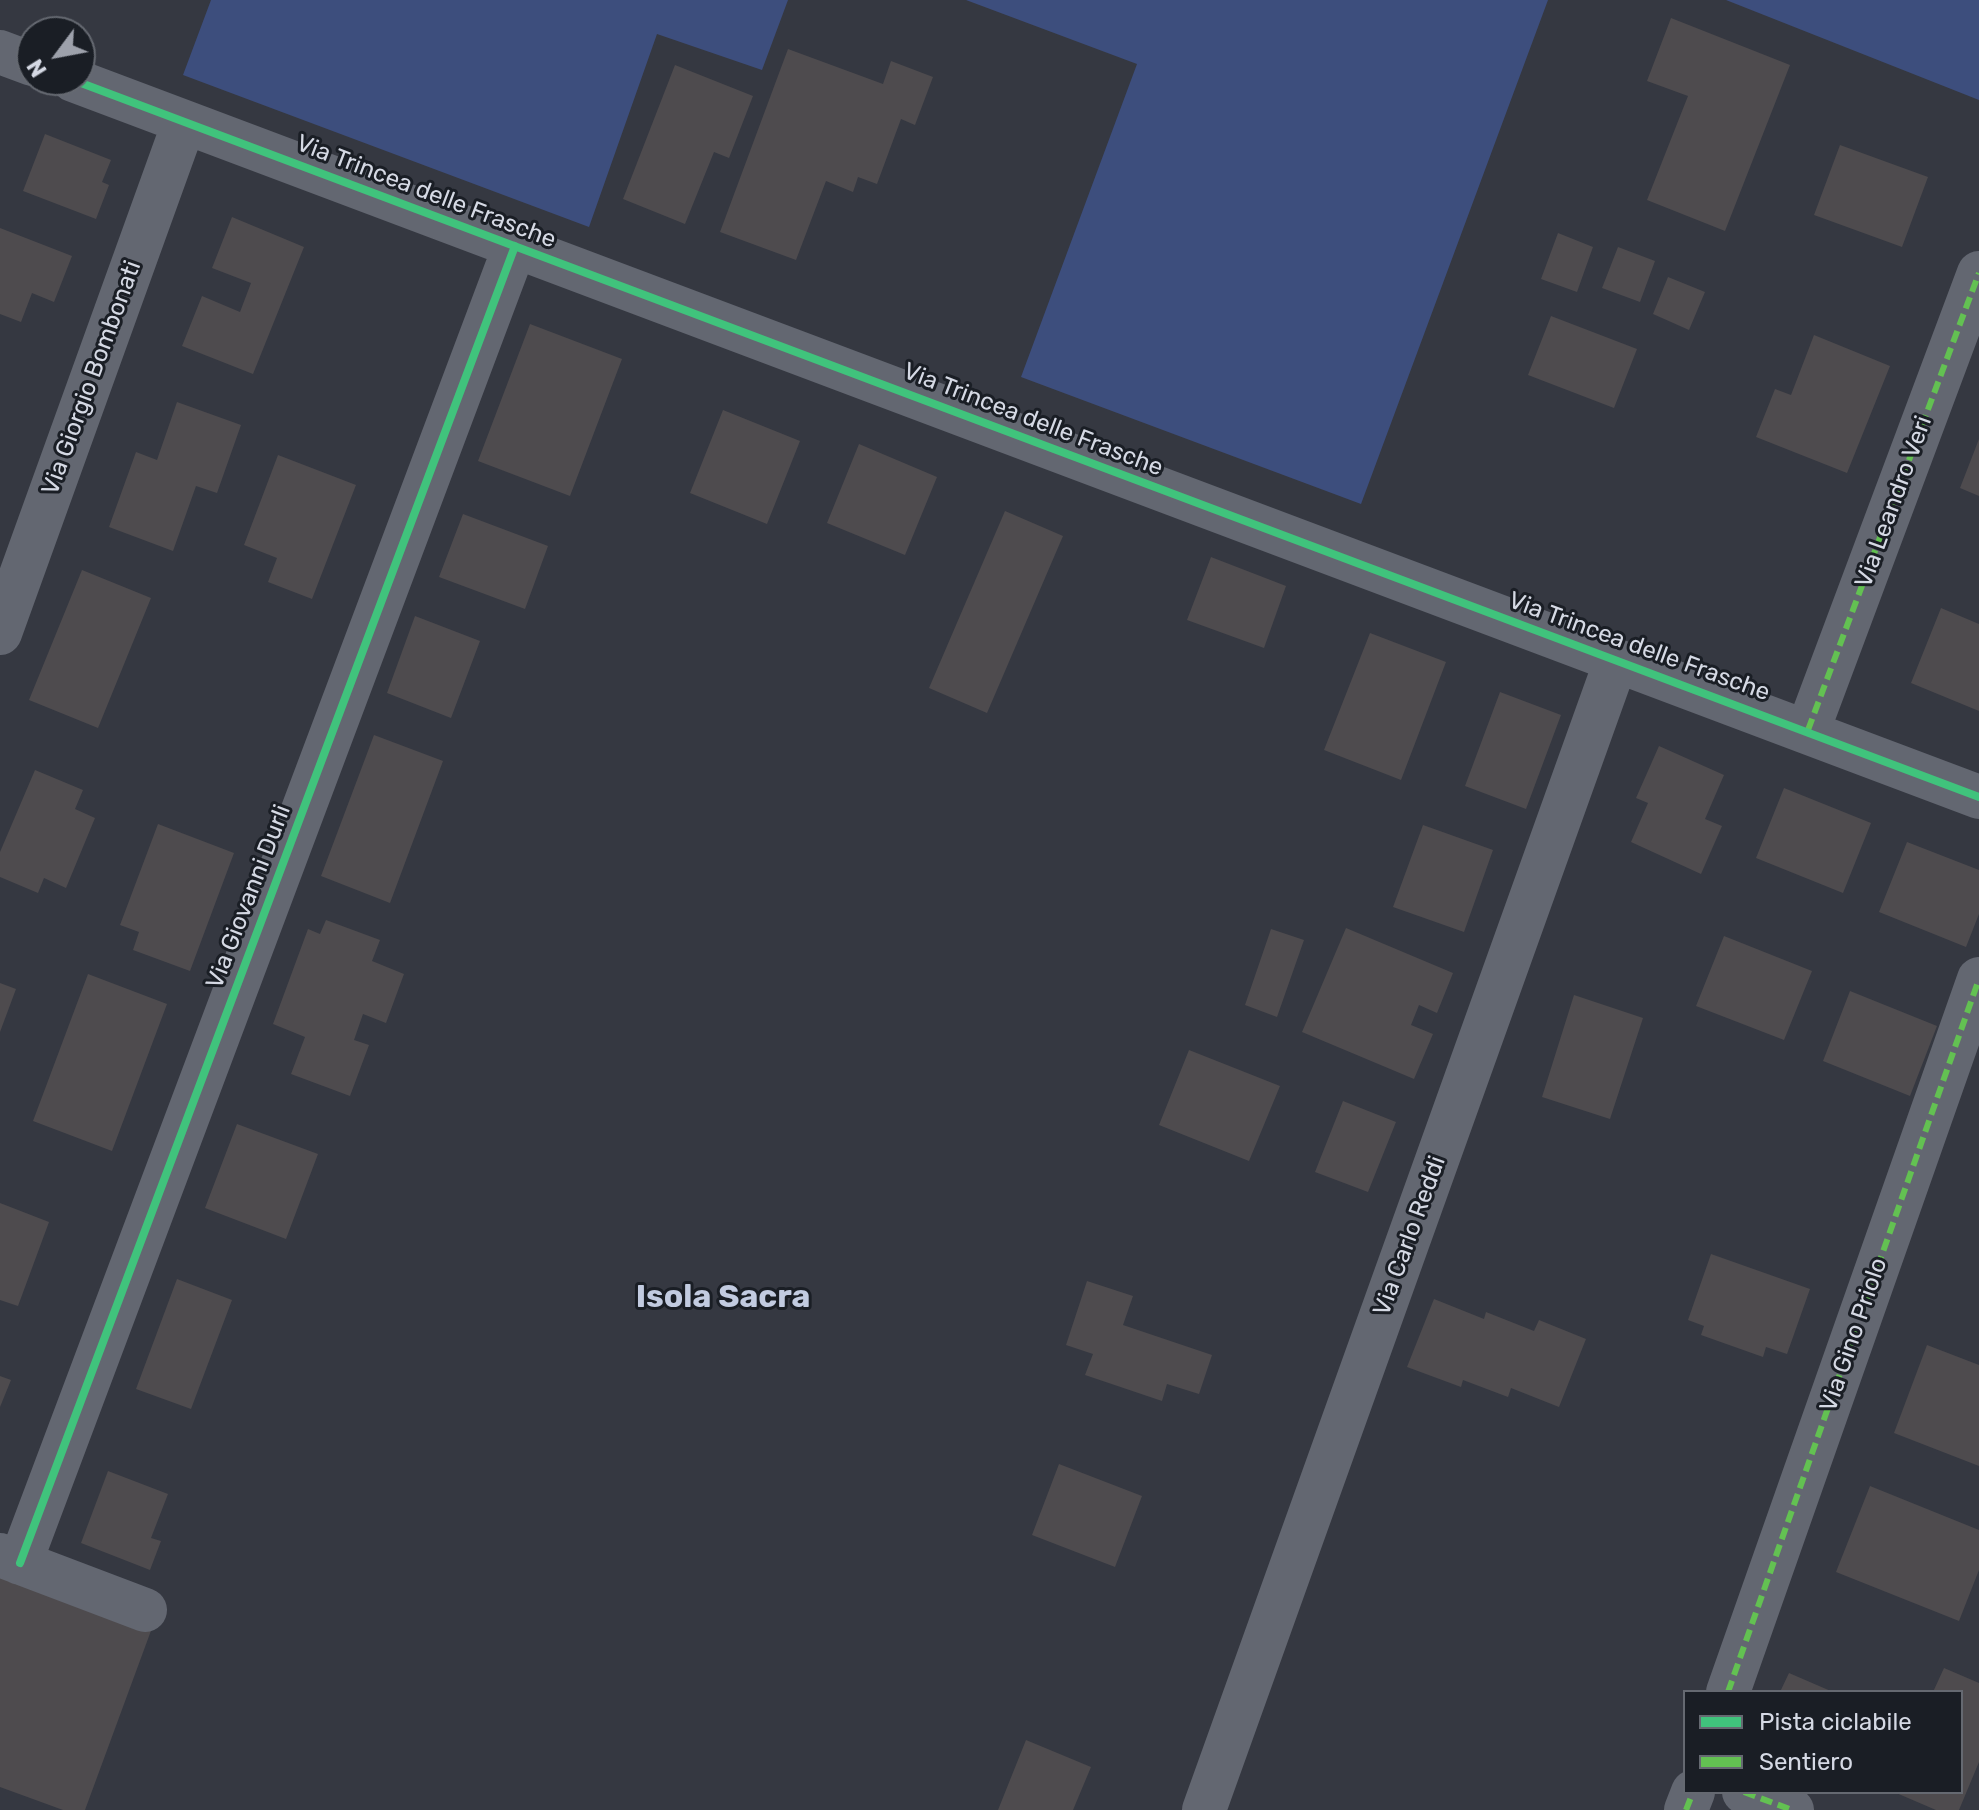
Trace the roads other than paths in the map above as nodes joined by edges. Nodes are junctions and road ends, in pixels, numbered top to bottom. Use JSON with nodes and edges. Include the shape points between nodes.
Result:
{"nodes":[{"id":1,"x":96,"y":89,"type":"edge"},
{"id":2,"x":184,"y":123,"type":"junction"},
{"id":3,"x":515,"y":246,"type":"junction"},
{"id":4,"x":1979,"y":273,"type":"edge"},
{"id":5,"x":0,"y":633,"type":"edge"},
{"id":6,"x":1616,"y":661,"type":"junction"},
{"id":7,"x":1808,"y":730,"type":"junction"},
{"id":8,"x":1979,"y":797,"type":"edge"},
{"id":9,"x":1979,"y":979,"type":"edge"},
{"id":10,"x":10,"y":1559,"type":"edge"},
{"id":11,"x":145,"y":1610,"type":"dead end"},
{"id":12,"x":1729,"y":1690,"type":"edge"},
{"id":13,"x":1749,"y":1794,"type":"edge"},
{"id":14,"x":1204,"y":1810,"type":"edge"},
{"id":15,"x":1792,"y":1810,"type":"edge"}],
"edges":[{"from":1,"to":2,"type":"street","name":"Via Trincea delle Frasche"},
{"from":2,"to":3,"type":"street","name":"Via Trincea delle Frasche"},
{"from":2,"to":5,"type":"street","name":"Via Giorgio Bombonati"},
{"from":3,"to":6,"type":"street","name":"Via Trincea delle Frasche"},
{"from":3,"to":10,"type":"street","name":"Via Giovanni Durli"},
{"from":4,"to":7,"type":"street","name":"Via Leandro Veri"},
{"from":6,"to":7,"type":"street","name":"Via Trincea delle Frasche"},
{"from":6,"to":14,"type":"street","name":"Via Carlo Reddi"},
{"from":7,"to":8,"type":"street","name":"Via Trincea delle Frasche"},
{"from":9,"to":12,"type":"street","name":"Via Gino Priolo"},
{"from":10,"to":11,"type":"street"},
{"from":13,"to":15,"type":"street"}]}
